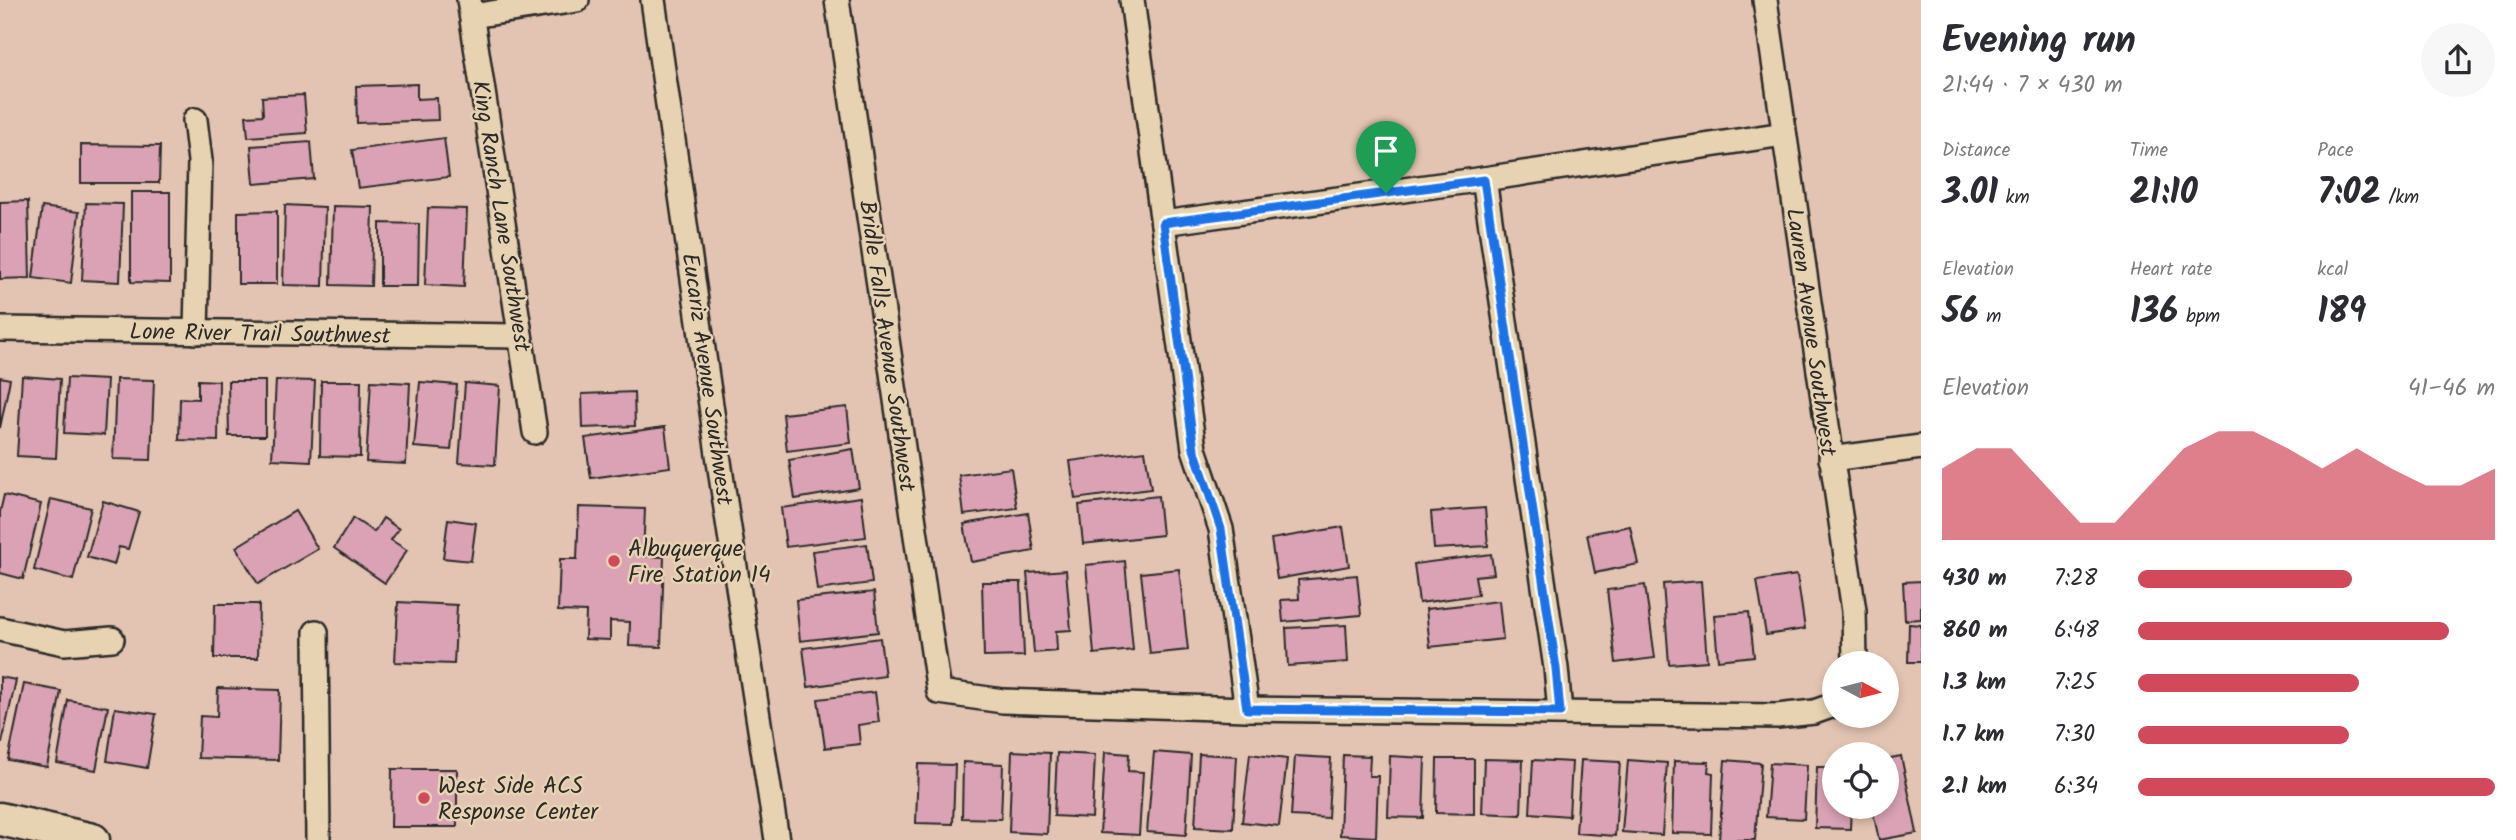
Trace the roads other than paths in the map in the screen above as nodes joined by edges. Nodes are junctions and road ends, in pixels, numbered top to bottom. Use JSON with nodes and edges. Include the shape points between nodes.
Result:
{"nodes":[{"id":1,"x":577,"y":0,"type":"edge"},
{"id":2,"x":653,"y":0,"type":"edge"},
{"id":3,"x":836,"y":0,"type":"edge"},
{"id":4,"x":1132,"y":0,"type":"edge"},
{"id":5,"x":1765,"y":0,"type":"edge"},
{"id":6,"x":471,"y":8,"type":"edge"},
{"id":7,"x":195,"y":120,"type":"dead end"},
{"id":8,"x":1784,"y":134,"type":"junction"},
{"id":9,"x":1484,"y":180,"type":"junction"},
{"id":10,"x":1163,"y":223,"type":"junction"},
{"id":11,"x":0,"y":329,"type":"edge"},
{"id":12,"x":196,"y":332,"type":"junction"},
{"id":13,"x":520,"y":336,"type":"junction"},
{"id":14,"x":535,"y":432,"type":"dead end"},
{"id":15,"x":1921,"y":447,"type":"edge"},
{"id":16,"x":1831,"y":459,"type":"junction"},
{"id":17,"x":0,"y":629,"type":"edge"},
{"id":18,"x":316,"y":632,"type":"dead end"},
{"id":19,"x":111,"y":639,"type":"dead end"},
{"id":20,"x":1855,"y":651,"type":"edge"},
{"id":21,"x":1247,"y":709,"type":"junction"},
{"id":22,"x":1822,"y":709,"type":"edge"},
{"id":23,"x":1560,"y":712,"type":"junction"},
{"id":24,"x":0,"y":819,"type":"edge"},
{"id":25,"x":93,"y":840,"type":"edge"},
{"id":26,"x":318,"y":840,"type":"edge"},
{"id":27,"x":777,"y":840,"type":"edge"}],
"edges":[{"from":1,"to":6,"type":"street"},
{"from":2,"to":27,"type":"street","name":"Eucariz Avenue Southwest"},
{"from":3,"to":21,"type":"street","name":"Bridle Falls Avenue Southwest","via":[[939,692],[1003,701]]},
{"from":4,"to":10,"type":"street"},
{"from":5,"to":8,"type":"street","name":"Lauren Avenue Southwest"},
{"from":6,"to":13,"type":"street","name":"King Ranch Lane Southwest"},
{"from":7,"to":12,"type":"street","via":[[200,160]]},
{"from":8,"to":9,"type":"street"},
{"from":8,"to":16,"type":"street","name":"Lauren Avenue Southwest"},
{"from":9,"to":10,"type":"street"},
{"from":9,"to":23,"type":"street"},
{"from":10,"to":21,"type":"street","via":[[1194,449],[1221,529]]},
{"from":11,"to":12,"type":"street","name":"Lone River Trail Southwest"},
{"from":12,"to":13,"type":"street","name":"Lone River Trail Southwest"},
{"from":13,"to":14,"type":"street","name":"King Ranch Lane Southwest"},
{"from":15,"to":16,"type":"street"},
{"from":16,"to":20,"type":"street","name":"Lauren Avenue Southwest","via":[[1854,611]]},
{"from":17,"to":19,"type":"street","via":[[64,643]]},
{"from":18,"to":26,"type":"street"},
{"from":21,"to":23,"type":"street"},
{"from":22,"to":23,"type":"street","via":[[1777,716]]},
{"from":24,"to":25,"type":"main road"}]}
